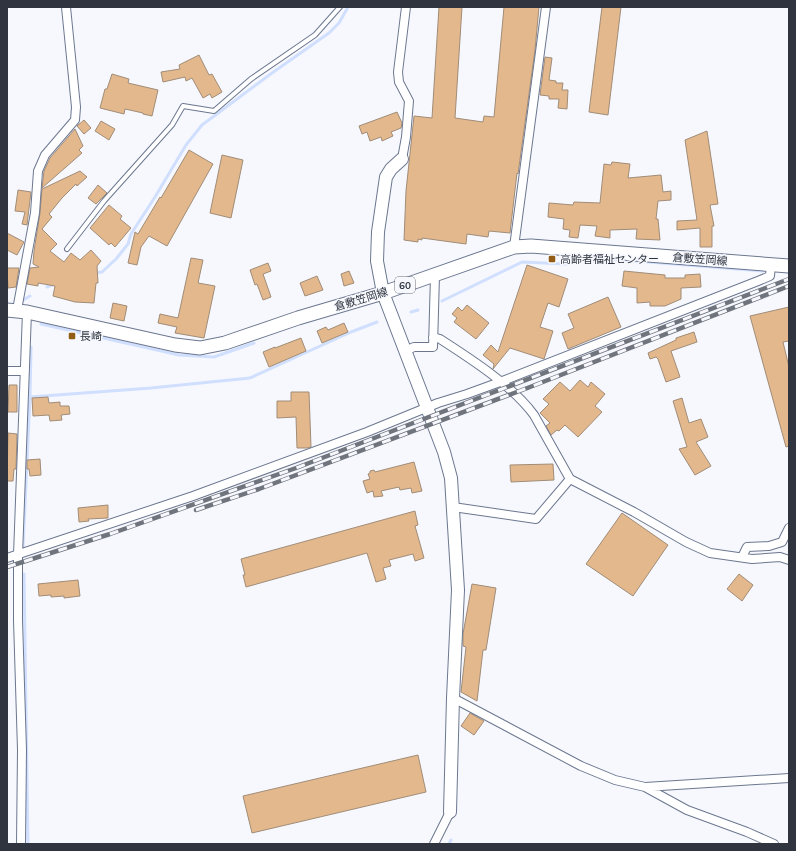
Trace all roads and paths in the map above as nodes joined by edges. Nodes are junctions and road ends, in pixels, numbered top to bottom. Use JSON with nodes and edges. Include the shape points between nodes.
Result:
{"nodes":[{"id":1,"x":66,"y":7,"type":"edge"},
{"id":2,"x":340,"y":7,"type":"edge"},
{"id":3,"x":406,"y":7,"type":"edge"},
{"id":4,"x":546,"y":7,"type":"edge"},
{"id":5,"x":402,"y":159,"type":"joint"},
{"id":6,"x":514,"y":247,"type":"junction"},
{"id":7,"x":67,"y":249,"type":"dead end"},
{"id":8,"x":771,"y":264,"type":"junction"},
{"id":9,"x":789,"y":266,"type":"edge"},
{"id":10,"x":435,"y":274,"type":"junction"},
{"id":11,"x":383,"y":294,"type":"junction"},
{"id":12,"x":17,"y":311,"type":"edge"},
{"id":13,"x":433,"y":337,"type":"junction"},
{"id":14,"x":405,"y":351,"type":"junction"},
{"id":15,"x":7,"y":371,"type":"edge"},
{"id":16,"x":25,"y":371,"type":"junction"},
{"id":17,"x":500,"y":382,"type":"junction"},
{"id":18,"x":427,"y":407,"type":"junction"},
{"id":19,"x":570,"y":480,"type":"junction"},
{"id":20,"x":453,"y":507,"type":"junction"},
{"id":21,"x":789,"y":528,"type":"edge"},
{"id":22,"x":18,"y":555,"type":"junction"},
{"id":23,"x":7,"y":558,"type":"edge"},
{"id":24,"x":742,"y":558,"type":"junction"},
{"id":25,"x":789,"y":560,"type":"edge"},
{"id":26,"x":453,"y":698,"type":"junction"},
{"id":27,"x":789,"y":778,"type":"edge"},
{"id":28,"x":645,"y":787,"type":"junction"},
{"id":29,"x":450,"y":812,"type":"joint"},
{"id":30,"x":21,"y":844,"type":"edge"},
{"id":31,"x":434,"y":844,"type":"edge"},
{"id":32,"x":774,"y":844,"type":"edge"}],
"edges":[{"from":1,"to":12,"type":"street","via":[[76,107],[75,120],[45,155],[38,171],[35,213]]},
{"from":2,"to":7,"type":"lane","via":[[315,35],[251,79],[214,111],[183,106],[172,125],[104,201]]},
{"from":3,"to":5,"type":"street","via":[[398,72],[399,82],[409,100]]},
{"from":4,"to":6,"type":"street"},
{"from":5,"to":11,"type":"street","via":[[386,177],[380,212],[377,261]]},
{"from":6,"to":8,"type":"main road","name":"倉敷笠岡線","number":"60","via":[[531,246]]},
{"from":6,"to":10,"type":"main road","name":"倉敷笠岡線","number":"60"},
{"from":8,"to":9,"type":"main road","name":"倉敷笠岡線","number":"60"},
{"from":8,"to":17,"type":"street","via":[[770,276]]},
{"from":10,"to":11,"type":"main road","name":"倉敷笠岡線","number":"60"},
{"from":10,"to":13,"type":"street"},
{"from":11,"to":12,"type":"main road","name":"倉敷笠岡線","number":"60","via":[[298,318],[224,344],[200,348],[175,345]]},
{"from":11,"to":14,"type":"street"},
{"from":12,"to":16,"type":"street"},
{"from":13,"to":14,"type":"street","via":[[433,346],[414,347]]},
{"from":13,"to":17,"type":"street","via":[[462,353]]},
{"from":14,"to":18,"type":"street"},
{"from":15,"to":16,"type":"street"},
{"from":16,"to":22,"type":"street"},
{"from":17,"to":18,"type":"street"},
{"from":17,"to":19,"type":"street","via":[[521,399],[534,415]]},
{"from":18,"to":20,"type":"street","via":[[451,478]]},
{"from":18,"to":22,"type":"street","via":[[367,432],[193,496]]},
{"from":19,"to":20,"type":"street","via":[[536,519]]},
{"from":19,"to":24,"type":"street","via":[[710,553]]},
{"from":20,"to":26,"type":"street","via":[[458,590]]},
{"from":21,"to":24,"type":"street","via":[[782,542],[769,546],[747,547]]},
{"from":22,"to":23,"type":"street"},
{"from":22,"to":30,"type":"street"},
{"from":24,"to":25,"type":"street"},
{"from":26,"to":28,"type":"street","via":[[581,766],[615,780]]},
{"from":26,"to":29,"type":"street"},
{"from":27,"to":28,"type":"street"},
{"from":28,"to":32,"type":"street","via":[[687,810]]},
{"from":29,"to":31,"type":"street"}]}
